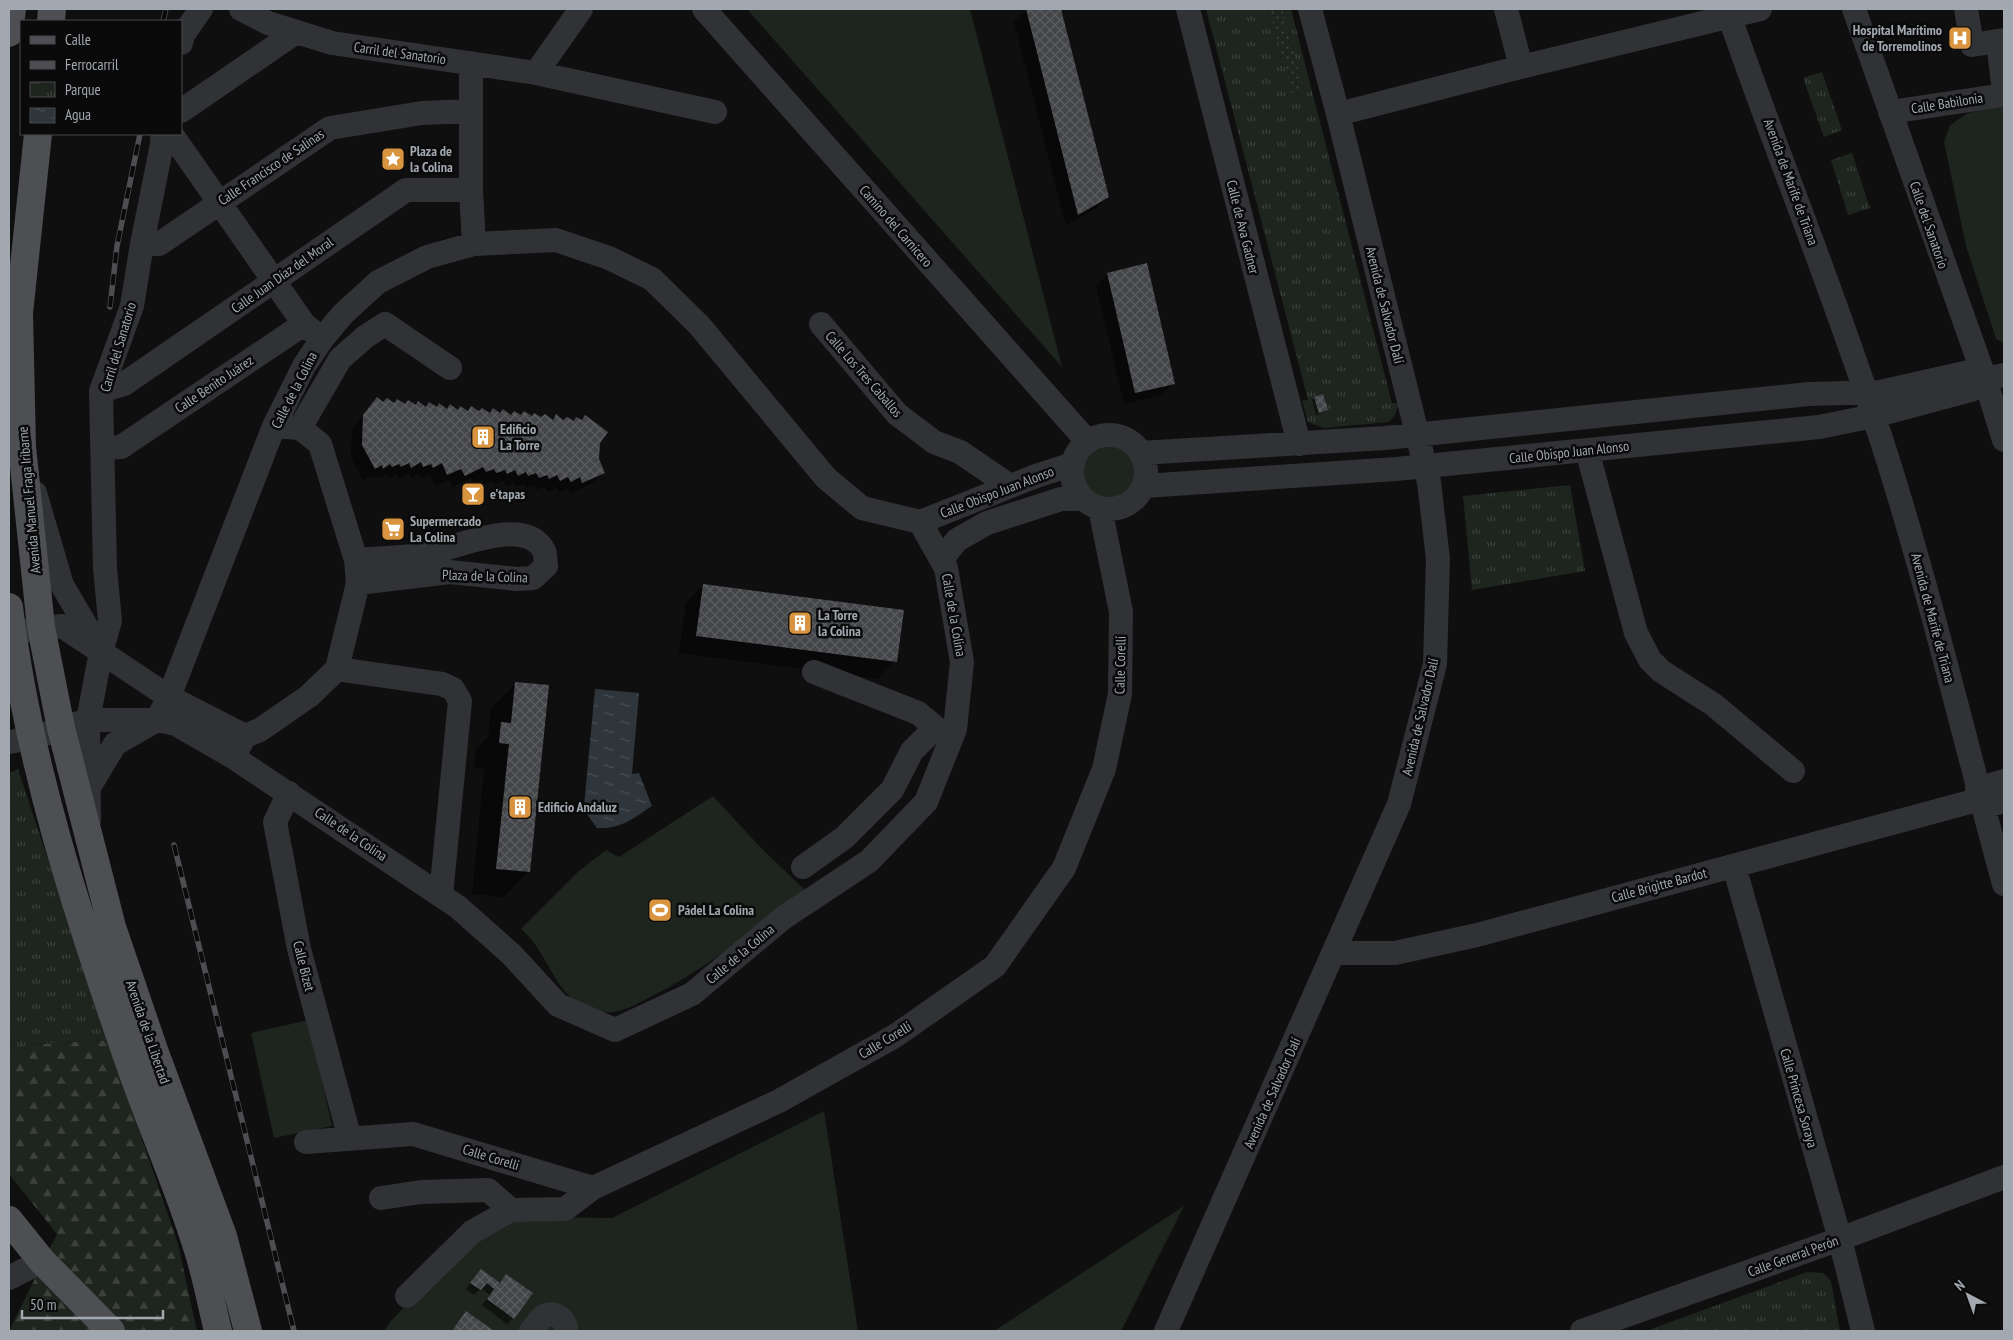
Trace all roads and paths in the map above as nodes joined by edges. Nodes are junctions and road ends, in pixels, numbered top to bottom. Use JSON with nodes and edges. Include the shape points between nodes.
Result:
{"nodes":[{"id":1,"x":12,"y":9,"type":"edge"},
{"id":2,"x":201,"y":9,"type":"edge"},
{"id":3,"x":242,"y":9,"type":"edge"},
{"id":4,"x":581,"y":9,"type":"edge"},
{"id":5,"x":704,"y":9,"type":"edge"},
{"id":6,"x":1188,"y":9,"type":"edge"},
{"id":7,"x":1310,"y":9,"type":"edge"},
{"id":8,"x":1506,"y":9,"type":"edge"},
{"id":9,"x":1760,"y":9,"type":"edge"},
{"id":10,"x":1854,"y":9,"type":"edge"},
{"id":11,"x":1966,"y":9,"type":"edge"},
{"id":12,"x":1728,"y":13,"type":"edge"},
{"id":13,"x":9,"y":29,"type":"edge"},
{"id":14,"x":296,"y":32,"type":"junction"},
{"id":15,"x":9,"y":34,"type":"edge"},
{"id":16,"x":182,"y":39,"type":"edge"},
{"id":17,"x":2001,"y":40,"type":"edge"},
{"id":18,"x":471,"y":63,"type":"junction"},
{"id":19,"x":1521,"y":67,"type":"junction"},
{"id":20,"x":536,"y":73,"type":"junction"},
{"id":21,"x":2004,"y":93,"type":"edge"},
{"id":22,"x":182,"y":110,"type":"edge"},
{"id":23,"x":471,"y":111,"type":"junction"},
{"id":24,"x":715,"y":112,"type":"dead end"},
{"id":25,"x":1890,"y":112,"type":"junction"},
{"id":26,"x":1338,"y":114,"type":"junction"},
{"id":27,"x":38,"y":135,"type":"edge"},
{"id":28,"x":163,"y":136,"type":"edge"},
{"id":29,"x":471,"y":190,"type":"junction"},
{"id":30,"x":220,"y":202,"type":"junction"},
{"id":31,"x":142,"y":244,"type":"junction"},
{"id":32,"x":474,"y":244,"type":"junction"},
{"id":33,"x":273,"y":281,"type":"junction"},
{"id":34,"x":304,"y":324,"type":"junction"},
{"id":35,"x":821,"y":324,"type":"dead end"},
{"id":36,"x":322,"y":339,"type":"junction"},
{"id":37,"x":1852,"y":355,"type":"junction"},
{"id":38,"x":450,"y":368,"type":"dead end"},
{"id":39,"x":1995,"y":377,"type":"edge"},
{"id":40,"x":102,"y":391,"type":"junction"},
{"id":41,"x":1866,"y":393,"type":"junction"},
{"id":42,"x":1809,"y":394,"type":"junction"},
{"id":43,"x":1874,"y":416,"type":"junction"},
{"id":44,"x":274,"y":426,"type":"junction"},
{"id":45,"x":300,"y":428,"type":"junction"},
{"id":46,"x":1418,"y":435,"type":"junction"},
{"id":47,"x":2004,"y":440,"type":"edge"},
{"id":48,"x":1088,"y":442,"type":"junction"},
{"id":49,"x":1299,"y":444,"type":"junction"},
{"id":50,"x":22,"y":447,"type":"junction"},
{"id":51,"x":103,"y":448,"type":"junction"},
{"id":52,"x":1587,"y":450,"type":"junction"},
{"id":53,"x":1141,"y":453,"type":"junction"},
{"id":54,"x":1073,"y":464,"type":"junction"},
{"id":55,"x":1425,"y":465,"type":"junction"},
{"id":56,"x":1010,"y":486,"type":"junction"},
{"id":57,"x":1144,"y":486,"type":"junction"},
{"id":58,"x":1092,"y":504,"type":"junction"},
{"id":59,"x":920,"y":522,"type":"junction"},
{"id":60,"x":942,"y":559,"type":"junction"},
{"id":61,"x":357,"y":572,"type":"junction"},
{"id":62,"x":10,"y":625,"type":"edge"},
{"id":63,"x":41,"y":627,"type":"junction"},
{"id":64,"x":101,"y":652,"type":"junction"},
{"id":65,"x":337,"y":669,"type":"junction"},
{"id":66,"x":814,"y":672,"type":"dead end"},
{"id":67,"x":170,"y":697,"type":"junction"},
{"id":68,"x":88,"y":720,"type":"junction"},
{"id":69,"x":157,"y":720,"type":"junction"},
{"id":70,"x":61,"y":728,"type":"junction"},
{"id":71,"x":943,"y":734,"type":"junction"},
{"id":72,"x":245,"y":736,"type":"junction"},
{"id":73,"x":17,"y":738,"type":"edge"},
{"id":74,"x":233,"y":757,"type":"junction"},
{"id":75,"x":1793,"y":771,"type":"dead end"},
{"id":76,"x":2004,"y":781,"type":"edge"},
{"id":77,"x":91,"y":784,"type":"junction"},
{"id":78,"x":289,"y":793,"type":"junction"},
{"id":79,"x":1986,"y":799,"type":"edge"},
{"id":80,"x":89,"y":840,"type":"junction"},
{"id":81,"x":1734,"y":866,"type":"junction"},
{"id":82,"x":802,"y":867,"type":"dead end"},
{"id":83,"x":2004,"y":884,"type":"edge"},
{"id":84,"x":441,"y":895,"type":"junction"},
{"id":85,"x":1335,"y":952,"type":"junction"},
{"id":86,"x":350,"y":1139,"type":"junction"},
{"id":87,"x":306,"y":1142,"type":"dead end"},
{"id":88,"x":2004,"y":1177,"type":"edge"},
{"id":89,"x":593,"y":1188,"type":"junction"},
{"id":90,"x":381,"y":1198,"type":"dead end"},
{"id":91,"x":511,"y":1210,"type":"junction"},
{"id":92,"x":9,"y":1220,"type":"edge"},
{"id":93,"x":1840,"y":1239,"type":"junction"},
{"id":94,"x":42,"y":1261,"type":"junction"},
{"id":95,"x":9,"y":1278,"type":"edge"},
{"id":96,"x":407,"y":1296,"type":"dead end"},
{"id":97,"x":111,"y":1331,"type":"edge"},
{"id":98,"x":218,"y":1331,"type":"edge"},
{"id":99,"x":248,"y":1331,"type":"edge"},
{"id":100,"x":530,"y":1331,"type":"edge"},
{"id":101,"x":566,"y":1331,"type":"edge"},
{"id":102,"x":1166,"y":1331,"type":"edge"},
{"id":103,"x":1582,"y":1331,"type":"edge"},
{"id":104,"x":1863,"y":1331,"type":"edge"}],
"edges":[{"from":1,"to":13,"type":"main road"},
{"from":2,"to":16,"type":"street"},
{"from":3,"to":14,"type":"street","name":"Carril del Sanatorio","via":[[268,23]]},
{"from":4,"to":20,"type":"street"},
{"from":5,"to":48,"type":"street","name":"Camino del Carnicero"},
{"from":6,"to":49,"type":"street","name":"Calle de Ava Gadner"},
{"from":7,"to":26,"type":"street","name":"Avenida de Salvador Dalí"},
{"from":8,"to":19,"type":"street"},
{"from":9,"to":12,"type":"street"},
{"from":10,"to":25,"type":"street","name":"Calle del Sanatorio"},
{"from":11,"to":17,"type":"street","via":[[1972,46]]},
{"from":12,"to":19,"type":"street"},
{"from":12,"to":37,"type":"street","name":"Avenida de Marife de Triana"},
{"from":13,"to":15,"type":"main road"},
{"from":14,"to":18,"type":"street","name":"Carril del Sanatorio","via":[[332,44]]},
{"from":14,"to":22,"type":"street"},
{"from":17,"to":21,"type":"street"},
{"from":18,"to":20,"type":"street","name":"Carril del Sanatorio"},
{"from":18,"to":23,"type":"street"},
{"from":19,"to":26,"type":"street"},
{"from":20,"to":24,"type":"street","name":"Carril del Sanatorio"},
{"from":21,"to":25,"type":"street","name":"Calle Babilonia"},
{"from":23,"to":29,"type":"street"},
{"from":23,"to":30,"type":"street","name":"Calle Francisco de Salinas","via":[[422,113],[330,128]]},
{"from":25,"to":39,"type":"street","name":"Calle del Sanatorio"},
{"from":26,"to":46,"type":"street","name":"Avenida de Salvador Dalí"},
{"from":27,"to":50,"type":"main road","name":"Avenida Manuel Fraga Iribarne","via":[[19,313]]},
{"from":28,"to":30,"type":"street","via":[[175,139]]},
{"from":28,"to":31,"type":"street","name":"Carril del Sanatorio"},
{"from":29,"to":32,"type":"street"},
{"from":29,"to":33,"type":"street","name":"Calle Juan Díaz del Moral","via":[[406,190]]},
{"from":30,"to":31,"type":"street","name":"Calle Francisco de Salinas","via":[[159,244]]},
{"from":30,"to":33,"type":"street"},
{"from":31,"to":40,"type":"street","name":"Carril del Sanatorio","via":[[132,306]]},
{"from":32,"to":36,"type":"street","name":"Calle de la Colina","via":[[427,257],[378,282],[343,314]]},
{"from":32,"to":59,"type":"street","name":"Calle de la Colina","via":[[556,240],[609,258],[652,279],[699,325],[826,478],[862,508]]},
{"from":33,"to":34,"type":"street"},
{"from":33,"to":40,"type":"street","name":"Calle Juan Díaz del Moral","via":[[124,384]]},
{"from":34,"to":36,"type":"street"},
{"from":34,"to":51,"type":"street","name":"Calle Benito Juárez","via":[[121,447]]},
{"from":35,"to":56,"type":"street","name":"Calle Los Tres Caballos","via":[[897,414],[934,442],[960,452]]},
{"from":36,"to":44,"type":"street","name":"Calle de la Colina","via":[[304,366]]},
{"from":37,"to":41,"type":"street","name":"Avenida de Marife de Triana"},
{"from":37,"to":42,"type":"street","via":[[1842,374],[1824,388]]},
{"from":38,"to":45,"type":"street","via":[[385,324],[340,359]]},
{"from":39,"to":41,"type":"street","via":[[1969,372]]},
{"from":39,"to":43,"type":"street","name":"Calle Obispo Juan Alonso","via":[[1971,390]]},
{"from":39,"to":47,"type":"street","name":"Calle del Sanatorio"},
{"from":40,"to":51,"type":"street","name":"Carril del Sanatorio"},
{"from":41,"to":42,"type":"street"},
{"from":41,"to":43,"type":"street","name":"Avenida de Marife de Triana"},
{"from":42,"to":46,"type":"street"},
{"from":43,"to":52,"type":"street","name":"Calle Obispo Juan Alonso","via":[[1819,427]]},
{"from":43,"to":79,"type":"street","name":"Avenida de Marife de Triana"},
{"from":44,"to":45,"type":"street"},
{"from":44,"to":67,"type":"street","name":"Calle de la Colina"},
{"from":45,"to":61,"type":"street","via":[[320,444]]},
{"from":46,"to":49,"type":"street"},
{"from":46,"to":55,"type":"street","name":"Avenida de Salvador Dalí"},
{"from":48,"to":53,"type":"street","via":[[1099,437],[1117,436],[1133,444]]},
{"from":48,"to":54,"type":"street"},
{"from":49,"to":53,"type":"street"},
{"from":50,"to":63,"type":"main road","name":"Avenida Manuel Fraga Iribarne"},
{"from":50,"to":64,"type":"street","via":[[62,585]]},
{"from":51,"to":64,"type":"street","name":"Carril del Sanatorio","via":[[105,568],[110,621]]},
{"from":52,"to":55,"type":"street","name":"Calle Obispo Juan Alonso"},
{"from":52,"to":75,"type":"street","via":[[1636,633],[1650,660],[1714,706]]},
{"from":53,"to":57,"type":"street","via":[[1146,475]]},
{"from":54,"to":56,"type":"street","name":"Calle Obispo Juan Alonso"},
{"from":54,"to":58,"type":"street","via":[[1074,483]]},
{"from":55,"to":57,"type":"street","name":"Calle Obispo Juan Alonso"},
{"from":55,"to":85,"type":"street","name":"Avenida de Salvador Dalí","via":[[1438,559],[1435,664],[1399,804]]},
{"from":56,"to":59,"type":"street","name":"Calle Obispo Juan Alonso"},
{"from":57,"to":58,"type":"street","via":[[1132,502],[1122,507]]},
{"from":58,"to":60,"type":"street","name":"Calle Obispo Juan Alonso","via":[[1061,499],[987,523],[956,540]]},
{"from":58,"to":89,"type":"street","name":"Calle Corelli","via":[[1121,612],[1120,694],[1104,769],[1064,868],[995,966],[895,1036],[779,1101]]},
{"from":59,"to":60,"type":"street","name":"Calle de la Colina"},
{"from":60,"to":71,"type":"street","name":"Calle de la Colina","via":[[962,662],[955,729]]},
{"from":61,"to":61,"type":"street","name":"Plaza de la Colina","via":[[450,572],[517,579],[533,578],[546,566],[544,551],[532,538],[519,534],[485,537]]},
{"from":61,"to":65,"type":"street"},
{"from":62,"to":63,"type":"street"},
{"from":62,"to":73,"type":"main road","name":"Avenida de la Libertad"},
{"from":63,"to":64,"type":"street","via":[[62,626]]},
{"from":63,"to":70,"type":"main road","name":"Avenida Manuel Fraga Iribarne"},
{"from":64,"to":67,"type":"street"},
{"from":64,"to":68,"type":"street","name":"Carril del Sanatorio"},
{"from":65,"to":72,"type":"street","via":[[309,696],[260,730]]},
{"from":65,"to":84,"type":"street","via":[[442,684],[453,689],[460,701]]},
{"from":66,"to":71,"type":"street","via":[[918,713]]},
{"from":67,"to":69,"type":"street","name":"Calle de la Colina"},
{"from":67,"to":72,"type":"street"},
{"from":68,"to":69,"type":"street","name":"Calle de la Colina"},
{"from":68,"to":70,"type":"street","name":"Calle de la Colina"},
{"from":68,"to":77,"type":"street","name":"Carril del Sanatorio"},
{"from":69,"to":74,"type":"street","name":"Calle de la Colina","via":[[176,724]]},
{"from":69,"to":77,"type":"street","via":[[115,744]]},
{"from":70,"to":73,"type":"street","name":"Calle de la Colina"},
{"from":70,"to":80,"type":"main road","name":"Avenida de la Libertad"},
{"from":71,"to":82,"type":"street","via":[[912,751],[892,790],[845,837]]},
{"from":71,"to":84,"type":"street","name":"Calle de la Colina","via":[[926,802],[869,861],[783,918],[692,994],[614,1030],[558,1005],[511,954],[458,906]]},
{"from":72,"to":74,"type":"street"},
{"from":73,"to":98,"type":"main road","name":"Avenida de la Libertad","via":[[61,854],[130,1066],[197,1247]]},
{"from":74,"to":78,"type":"street","name":"Calle de la Colina"},
{"from":76,"to":79,"type":"street","name":"Calle Brigitte Bardot"},
{"from":77,"to":80,"type":"street","name":"Carril del Sanatorio"},
{"from":78,"to":84,"type":"street","name":"Calle de la Colina"},
{"from":78,"to":86,"type":"street","name":"Calle Bizet","via":[[275,822],[299,949]]},
{"from":79,"to":81,"type":"street","name":"Calle Brigitte Bardot"},
{"from":79,"to":83,"type":"street","name":"Avenida de Marife de Triana"},
{"from":80,"to":99,"type":"main road","name":"Avenida de la Libertad","via":[[112,927],[223,1236]]},
{"from":81,"to":85,"type":"street","name":"Calle Brigitte Bardot","via":[[1477,936],[1395,953]]},
{"from":81,"to":93,"type":"street","name":"Calle Princesa Soraya"},
{"from":85,"to":102,"type":"street","name":"Avenida de Salvador Dalí"},
{"from":86,"to":87,"type":"street","name":"Calle Corelli"},
{"from":86,"to":89,"type":"street","name":"Calle Corelli","via":[[414,1134]]},
{"from":88,"to":93,"type":"street","name":"Calle General Perón"},
{"from":89,"to":91,"type":"street","via":[[565,1209]]},
{"from":90,"to":91,"type":"street","via":[[420,1192],[488,1190]]},
{"from":91,"to":96,"type":"street","via":[[472,1232]]},
{"from":92,"to":94,"type":"main road"},
{"from":93,"to":103,"type":"street","name":"Calle General Perón"},
{"from":93,"to":104,"type":"street","name":"Calle Princesa Soraya"},
{"from":94,"to":95,"type":"street"},
{"from":94,"to":97,"type":"main road"},
{"from":100,"to":101,"type":"street","via":[[543,1317],[550,1315],[560,1317]]}]}
